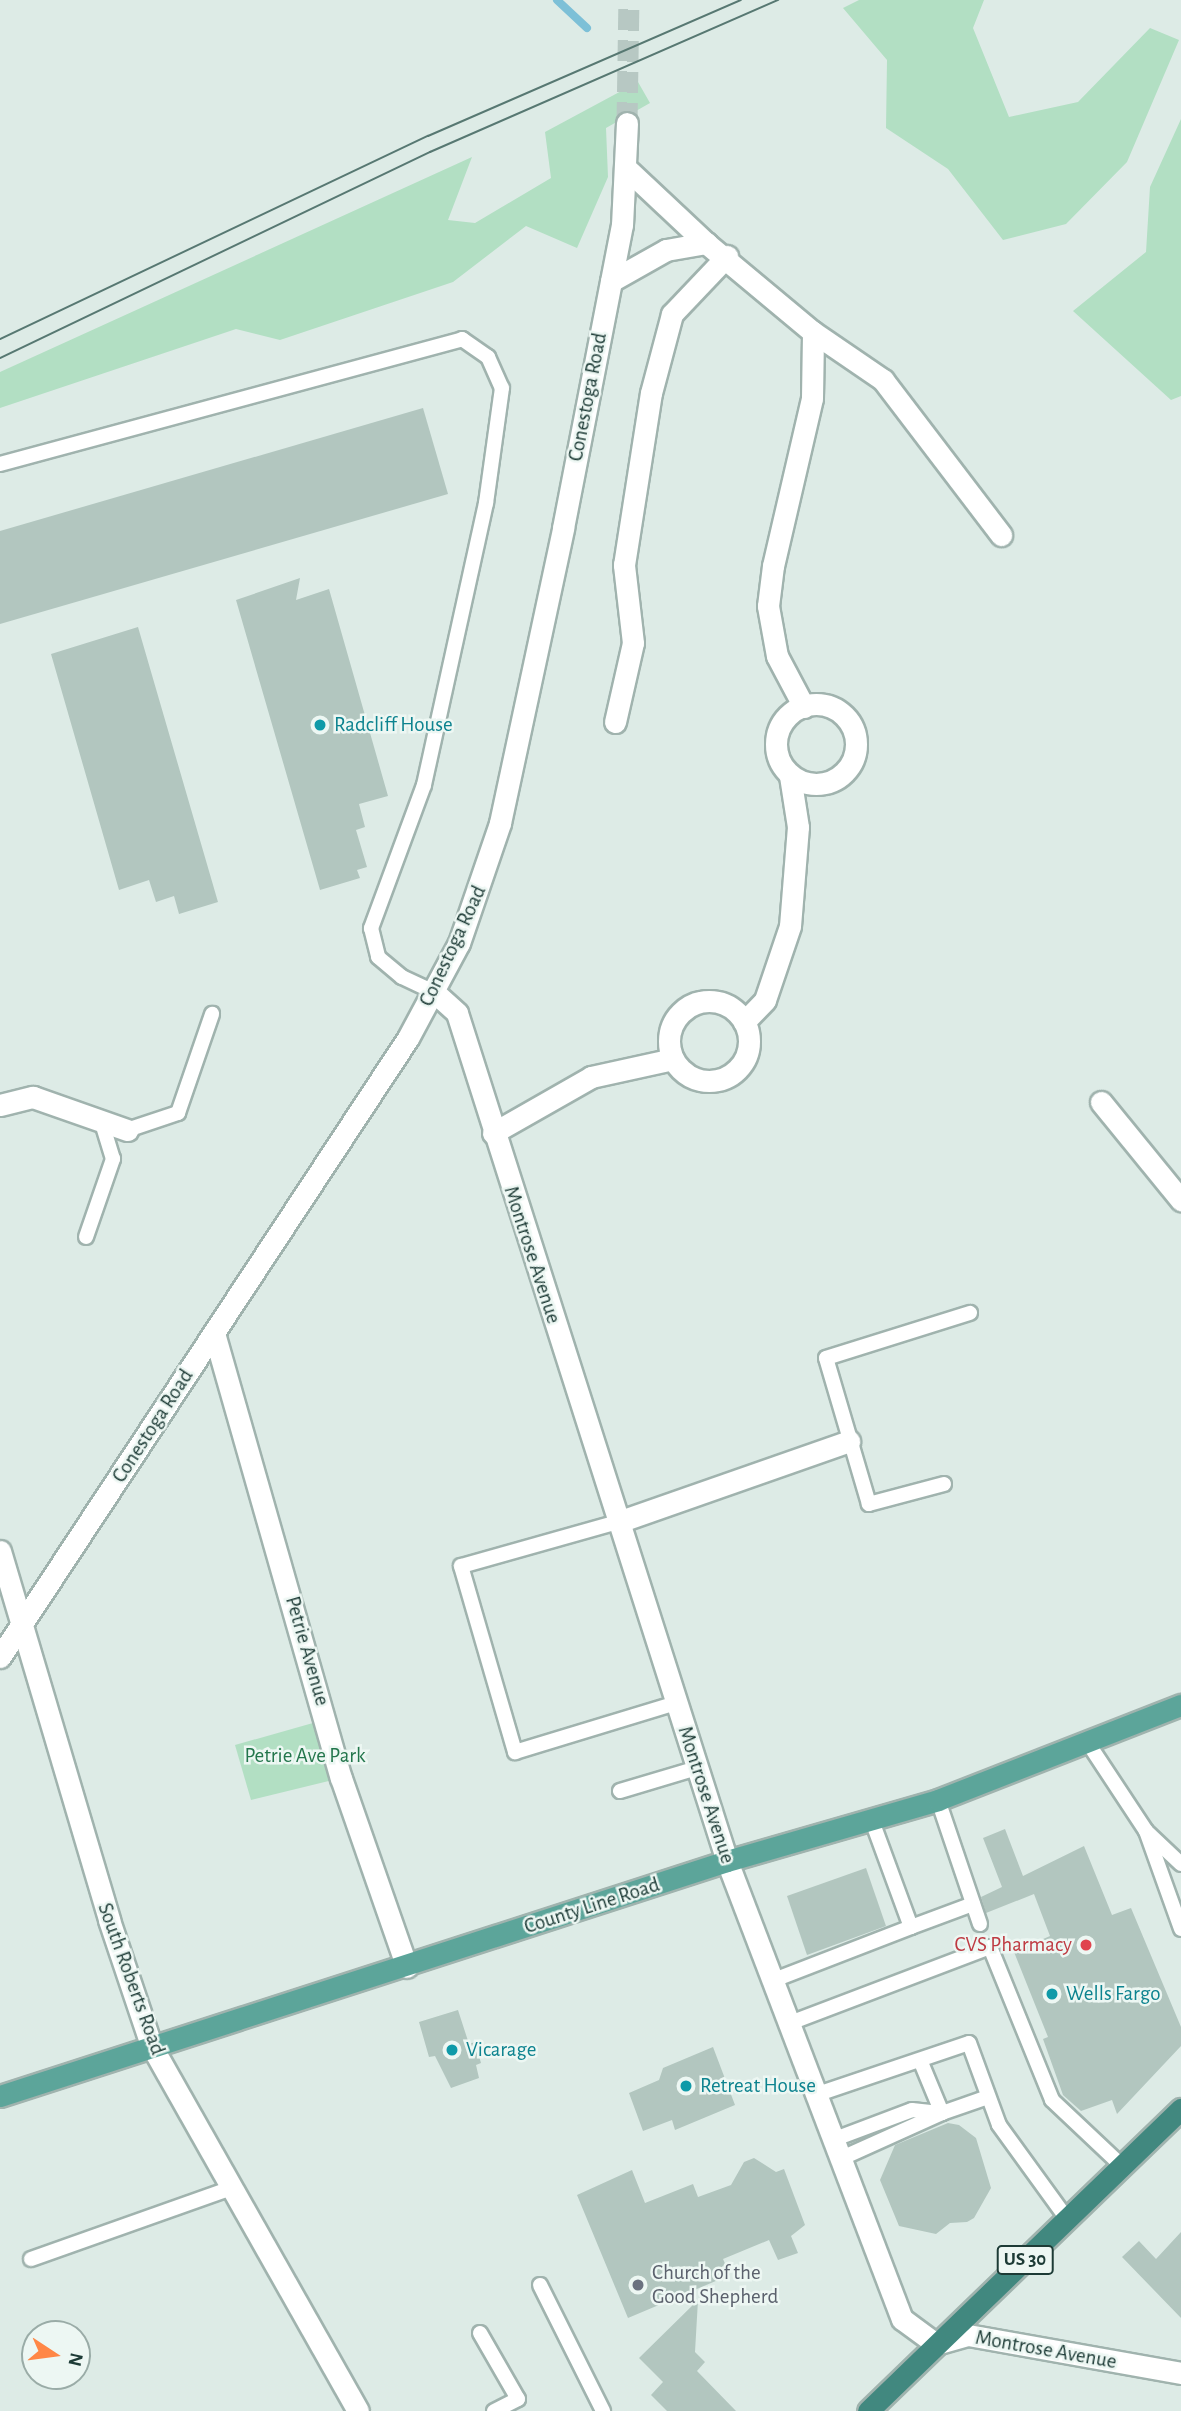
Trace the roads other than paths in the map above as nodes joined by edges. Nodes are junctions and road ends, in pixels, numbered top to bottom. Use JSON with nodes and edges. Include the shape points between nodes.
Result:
{"nodes":[{"id":1,"x":627,"y":123,"type":"tunnel mouth"},
{"id":2,"x":626,"y":168,"type":"junction"},
{"id":3,"x":706,"y":243,"type":"junction"},
{"id":4,"x":727,"y":256,"type":"junction"},
{"id":5,"x":611,"y":281,"type":"junction"},
{"id":6,"x":813,"y":332,"type":"junction"},
{"id":7,"x":0,"y":464,"type":"edge"},
{"id":8,"x":1001,"y":535,"type":"dead end"},
{"id":9,"x":804,"y":707,"type":"junction"},
{"id":10,"x":615,"y":722,"type":"dead end"},
{"id":11,"x":790,"y":776,"type":"junction"},
{"id":12,"x":434,"y":992,"type":"junction"},
{"id":13,"x":212,"y":1014,"type":"dead end"},
{"id":14,"x":744,"y":1022,"type":"junction"},
{"id":15,"x":673,"y":1059,"type":"junction"},
{"id":16,"x":1101,"y":1102,"type":"dead end"},
{"id":17,"x":0,"y":1105,"type":"edge"},
{"id":18,"x":103,"y":1122,"type":"junction"},
{"id":19,"x":127,"y":1130,"type":"joint"},
{"id":20,"x":493,"y":1133,"type":"junction"},
{"id":21,"x":1181,"y":1200,"type":"edge"},
{"id":22,"x":86,"y":1237,"type":"dead end"},
{"id":23,"x":970,"y":1313,"type":"dead end"},
{"id":24,"x":214,"y":1333,"type":"junction"},
{"id":25,"x":849,"y":1441,"type":"junction"},
{"id":26,"x":944,"y":1484,"type":"dead end"},
{"id":27,"x":618,"y":1522,"type":"junction"},
{"id":28,"x":0,"y":1550,"type":"edge"},
{"id":29,"x":21,"y":1626,"type":"junction"},
{"id":30,"x":0,"y":1657,"type":"edge"},
{"id":31,"x":676,"y":1703,"type":"junction"},
{"id":32,"x":1181,"y":1705,"type":"edge"},
{"id":33,"x":1088,"y":1743,"type":"junction"},
{"id":34,"x":697,"y":1768,"type":"junction"},
{"id":35,"x":620,"y":1791,"type":"dead end"},
{"id":36,"x":938,"y":1800,"type":"junction"},
{"id":37,"x":872,"y":1821,"type":"junction"},
{"id":38,"x":1146,"y":1831,"type":"junction"},
{"id":39,"x":727,"y":1861,"type":"junction"},
{"id":40,"x":1181,"y":1864,"type":"edge"},
{"id":41,"x":973,"y":1904,"type":"junction"},
{"id":42,"x":980,"y":1924,"type":"dead end"},
{"id":43,"x":911,"y":1927,"type":"junction"},
{"id":44,"x":1181,"y":1929,"type":"edge"},
{"id":45,"x":407,"y":1967,"type":"junction"},
{"id":46,"x":774,"y":1980,"type":"junction"},
{"id":47,"x":790,"y":2023,"type":"junction"},
{"id":48,"x":151,"y":2045,"type":"junction"},
{"id":49,"x":920,"y":2060,"type":"junction"},
{"id":50,"x":818,"y":2094,"type":"junction"},
{"id":51,"x":0,"y":2096,"type":"edge"},
{"id":52,"x":988,"y":2097,"type":"junction"},
{"id":53,"x":1181,"y":2109,"type":"edge"},
{"id":54,"x":942,"y":2113,"type":"junction"},
{"id":55,"x":839,"y":2148,"type":"junction"},
{"id":56,"x":1122,"y":2166,"type":"junction"},
{"id":57,"x":232,"y":2188,"type":"junction"},
{"id":58,"x":1067,"y":2218,"type":"junction"},
{"id":59,"x":31,"y":2259,"type":"dead end"},
{"id":60,"x":540,"y":2285,"type":"dead end"},
{"id":61,"x":480,"y":2333,"type":"dead end"},
{"id":62,"x":936,"y":2344,"type":"junction"},
{"id":63,"x":1181,"y":2373,"type":"edge"},
{"id":64,"x":521,"y":2405,"type":"edge"},
{"id":65,"x":358,"y":2411,"type":"edge"},
{"id":66,"x":494,"y":2411,"type":"edge"},
{"id":67,"x":603,"y":2411,"type":"edge"},
{"id":68,"x":868,"y":2411,"type":"edge"}],
"edges":[{"from":1,"to":2,"type":"street","name":"Conestoga Road"},
{"from":2,"to":3,"type":"street"},
{"from":2,"to":5,"type":"street","name":"Conestoga Road"},
{"from":3,"to":4,"type":"street"},
{"from":3,"to":5,"type":"street","via":[[666,250]]},
{"from":4,"to":6,"type":"street"},
{"from":4,"to":10,"type":"street","via":[[672,314],[650,393],[624,565],[633,643]]},
{"from":5,"to":12,"type":"street","name":"Conestoga Road","via":[[500,823],[487,871]]},
{"from":6,"to":8,"type":"street","via":[[883,380]]},
{"from":6,"to":9,"type":"street","via":[[812,398],[768,606],[776,656]]},
{"from":7,"to":12,"type":"lane","via":[[461,339],[488,357],[502,388],[486,503],[424,785],[371,928],[378,957],[402,977]]},
{"from":9,"to":11,"type":"street","via":[[784,719],[776,733],[778,756]]},
{"from":9,"to":11,"type":"street","via":[[827,705],[841,712],[851,724],[855,755],[847,769],[828,782],[804,783]]},
{"from":11,"to":14,"type":"street","via":[[798,837],[790,926],[765,1000]]},
{"from":12,"to":20,"type":"street","name":"Montrose Avenue","via":[[457,1013]]},
{"from":12,"to":24,"type":"street","name":"Conestoga Road"},
{"from":13,"to":19,"type":"lane","via":[[178,1113]]},
{"from":14,"to":15,"type":"street","via":[[721,1002],[691,1005],[670,1028]]},
{"from":14,"to":15,"type":"street","via":[[747,1053],[727,1077],[696,1079]]},
{"from":15,"to":20,"type":"street","via":[[591,1077]]},
{"from":16,"to":21,"type":"street"},
{"from":17,"to":18,"type":"street","via":[[33,1097]]},
{"from":18,"to":19,"type":"street"},
{"from":18,"to":22,"type":"lane","via":[[113,1159]]},
{"from":20,"to":27,"type":"street","name":"Montrose Avenue"},
{"from":23,"to":25,"type":"lane","via":[[826,1358]]},
{"from":24,"to":29,"type":"street","name":"Conestoga Road"},
{"from":24,"to":45,"type":"street","name":"Petrie Avenue","via":[[341,1778]]},
{"from":25,"to":26,"type":"lane","via":[[869,1503]]},
{"from":25,"to":27,"type":"street"},
{"from":27,"to":31,"type":"street","name":"Montrose Avenue"},
{"from":27,"to":31,"type":"lane","via":[[461,1566],[515,1752]]},
{"from":28,"to":29,"type":"street","name":"South Roberts Road"},
{"from":29,"to":30,"type":"street","name":"Conestoga Road"},
{"from":29,"to":48,"type":"street","name":"South Roberts Road"},
{"from":31,"to":34,"type":"street","name":"Montrose Avenue"},
{"from":32,"to":33,"type":"main road","name":"County Line Road"},
{"from":33,"to":36,"type":"main road","name":"County Line Road"},
{"from":33,"to":38,"type":"lane"},
{"from":34,"to":35,"type":"lane"},
{"from":34,"to":39,"type":"street","name":"Montrose Avenue"},
{"from":36,"to":37,"type":"main road","name":"County Line Road"},
{"from":36,"to":41,"type":"lane"},
{"from":37,"to":39,"type":"main road","name":"County Line Road"},
{"from":37,"to":43,"type":"lane"},
{"from":38,"to":40,"type":"lane"},
{"from":38,"to":44,"type":"lane"},
{"from":39,"to":45,"type":"main road","name":"County Line Road"},
{"from":39,"to":46,"type":"street","name":"Montrose Avenue"},
{"from":41,"to":42,"type":"lane"},
{"from":41,"to":43,"type":"lane"},
{"from":43,"to":46,"type":"lane"},
{"from":45,"to":48,"type":"main road","name":"County Line Road"},
{"from":46,"to":47,"type":"street","name":"Montrose Avenue"},
{"from":47,"to":50,"type":"street","name":"Montrose Avenue"},
{"from":47,"to":56,"type":"lane","via":[[990,1947],[1052,2099]]},
{"from":48,"to":51,"type":"main road","name":"County Line Road"},
{"from":48,"to":57,"type":"street","name":"South Roberts Road"},
{"from":49,"to":50,"type":"lane"},
{"from":49,"to":52,"type":"lane","via":[[969,2043]]},
{"from":49,"to":54,"type":"lane"},
{"from":50,"to":55,"type":"street","name":"Montrose Avenue"},
{"from":52,"to":54,"type":"lane"},
{"from":52,"to":58,"type":"lane","via":[[999,2125]]},
{"from":53,"to":56,"type":"highway","number":"US 30"},
{"from":54,"to":55,"type":"lane"},
{"from":54,"to":55,"type":"lane","via":[[912,2110]]},
{"from":55,"to":62,"type":"street","name":"Montrose Avenue","via":[[902,2319]]},
{"from":56,"to":58,"type":"highway","number":"US 30"},
{"from":57,"to":59,"type":"lane"},
{"from":57,"to":65,"type":"street","name":"South Roberts Road"},
{"from":58,"to":62,"type":"highway","number":"US 30"},
{"from":60,"to":67,"type":"lane"},
{"from":61,"to":64,"type":"lane"},
{"from":62,"to":63,"type":"street","name":"Montrose Avenue","via":[[968,2335]]},
{"from":62,"to":68,"type":"highway","number":"US 30"},
{"from":64,"to":66,"type":"lane"}]}
